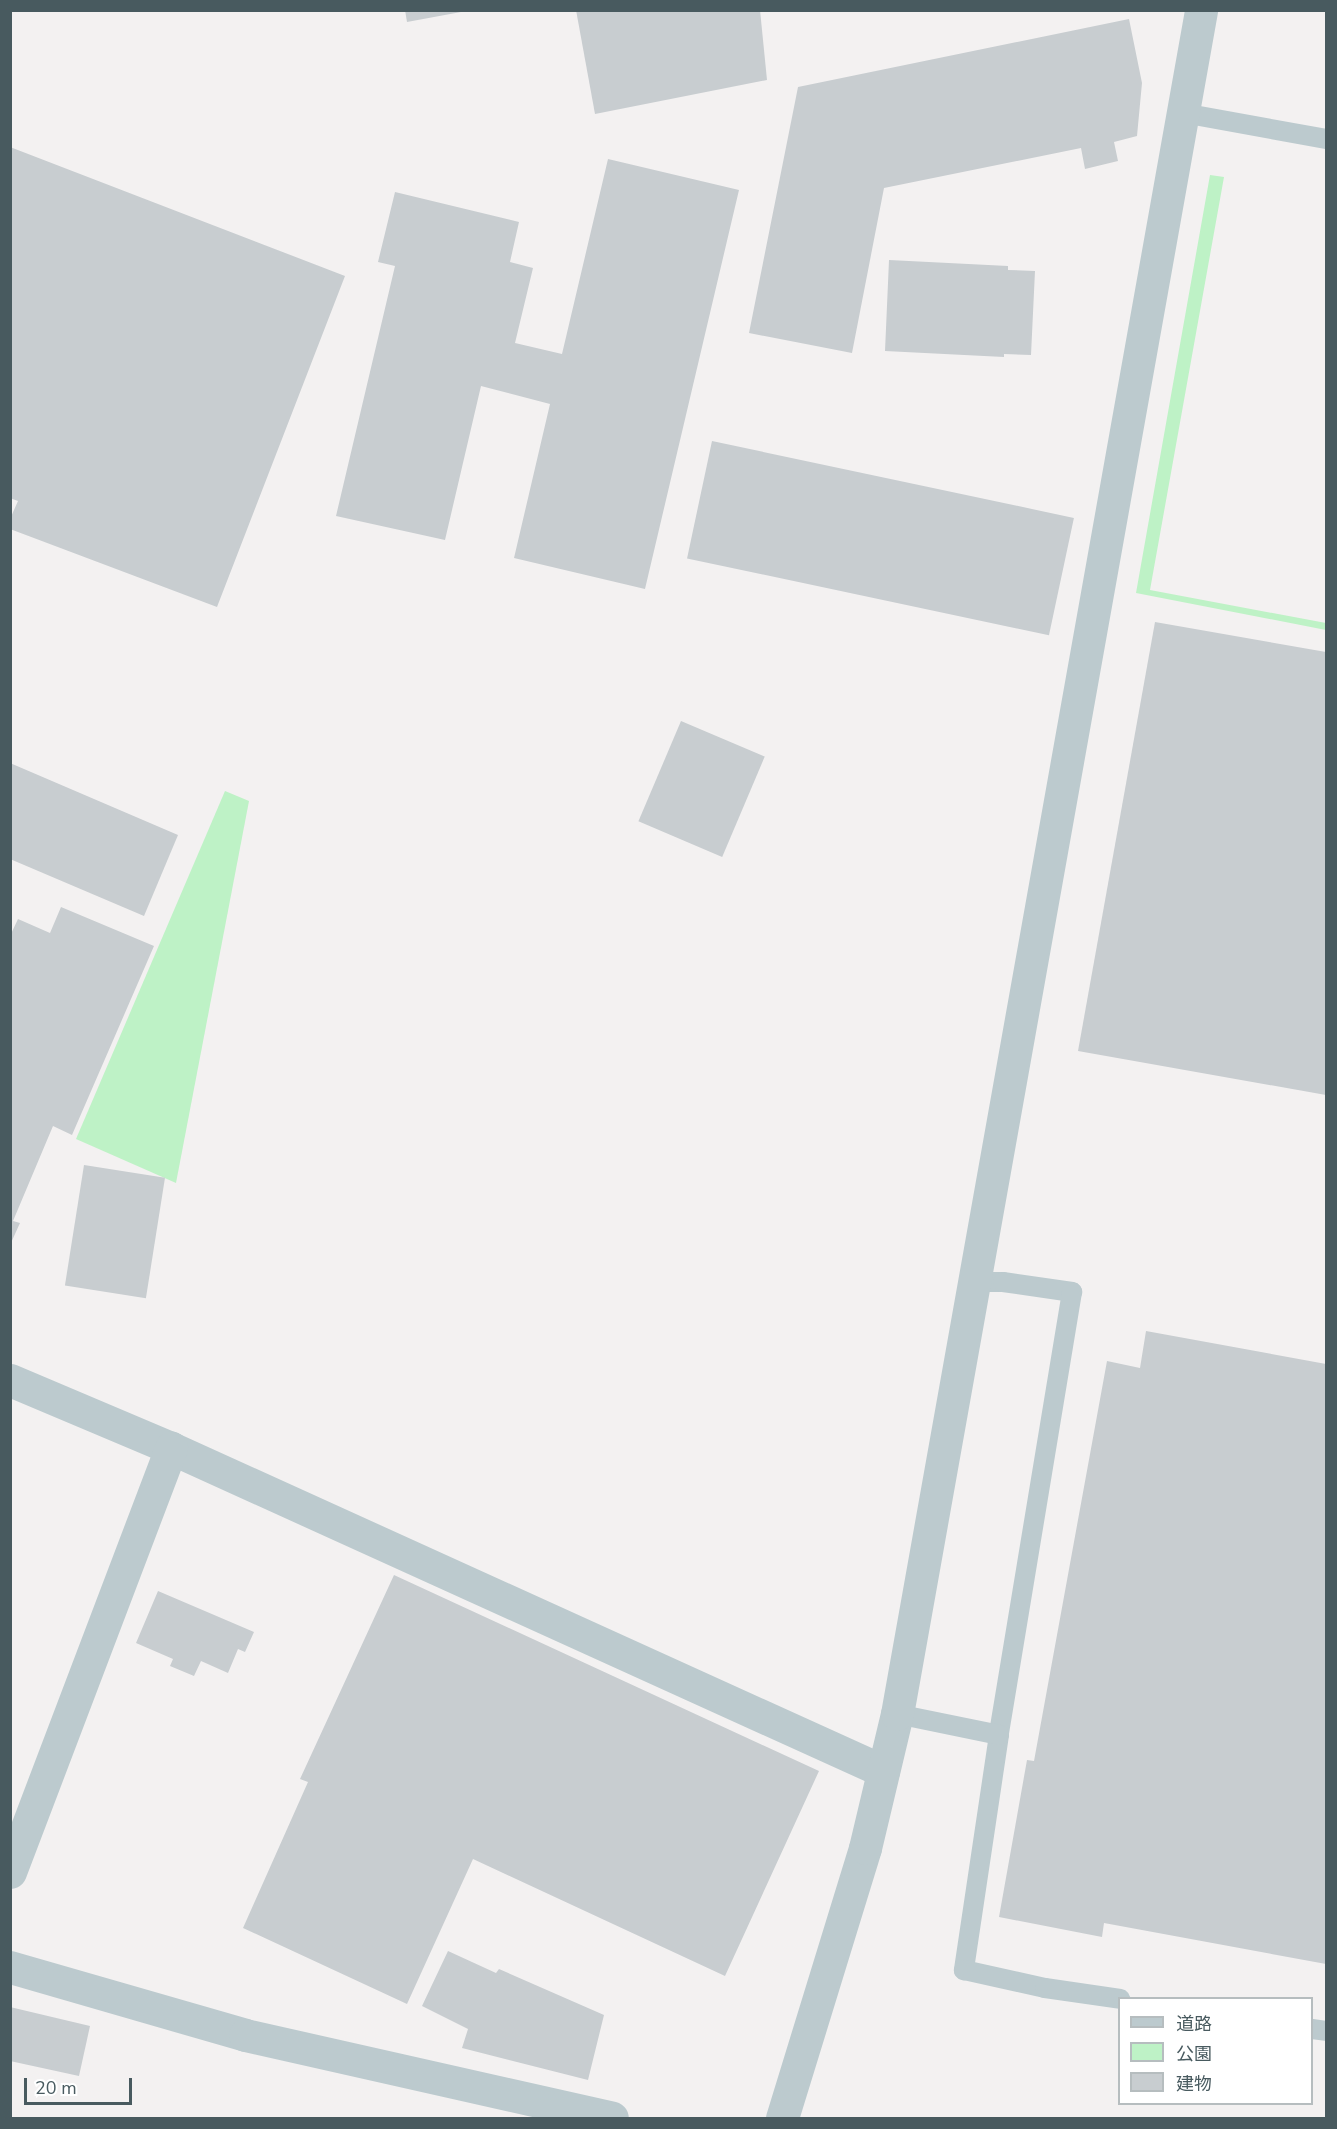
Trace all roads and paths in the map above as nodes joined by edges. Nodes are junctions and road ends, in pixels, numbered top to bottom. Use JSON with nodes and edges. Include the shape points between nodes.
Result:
{"nodes":[{"id":1,"x":1201,"y":10,"type":"edge"},
{"id":2,"x":1183,"y":113,"type":"junction"},
{"id":3,"x":1326,"y":139,"type":"edge"},
{"id":4,"x":976,"y":1282,"type":"junction"},
{"id":5,"x":10,"y":1380,"type":"edge"},
{"id":6,"x":171,"y":1448,"type":"junction"},
{"id":7,"x":897,"y":1714,"type":"junction"},
{"id":8,"x":999,"y":1735,"type":"junction"},
{"id":9,"x":883,"y":1771,"type":"junction"},
{"id":10,"x":10,"y":1872,"type":"edge"},
{"id":11,"x":10,"y":1967,"type":"edge"},
{"id":12,"x":1118,"y":1999,"type":"edge"},
{"id":13,"x":612,"y":2118,"type":"edge"},
{"id":14,"x":782,"y":2118,"type":"edge"}],
"edges":[{"from":1,"to":2,"type":"street"},
{"from":2,"to":3,"type":"lane"},
{"from":2,"to":4,"type":"street"},
{"from":4,"to":7,"type":"street"},
{"from":4,"to":8,"type":"lane","via":[[1072,1292]]},
{"from":5,"to":6,"type":"street"},
{"from":6,"to":9,"type":"street"},
{"from":6,"to":10,"type":"street"},
{"from":7,"to":8,"type":"lane"},
{"from":7,"to":9,"type":"street"},
{"from":8,"to":12,"type":"lane","via":[[964,1970]]},
{"from":9,"to":14,"type":"street","via":[[865,1848]]},
{"from":11,"to":13,"type":"street","via":[[245,2035]]}]}
